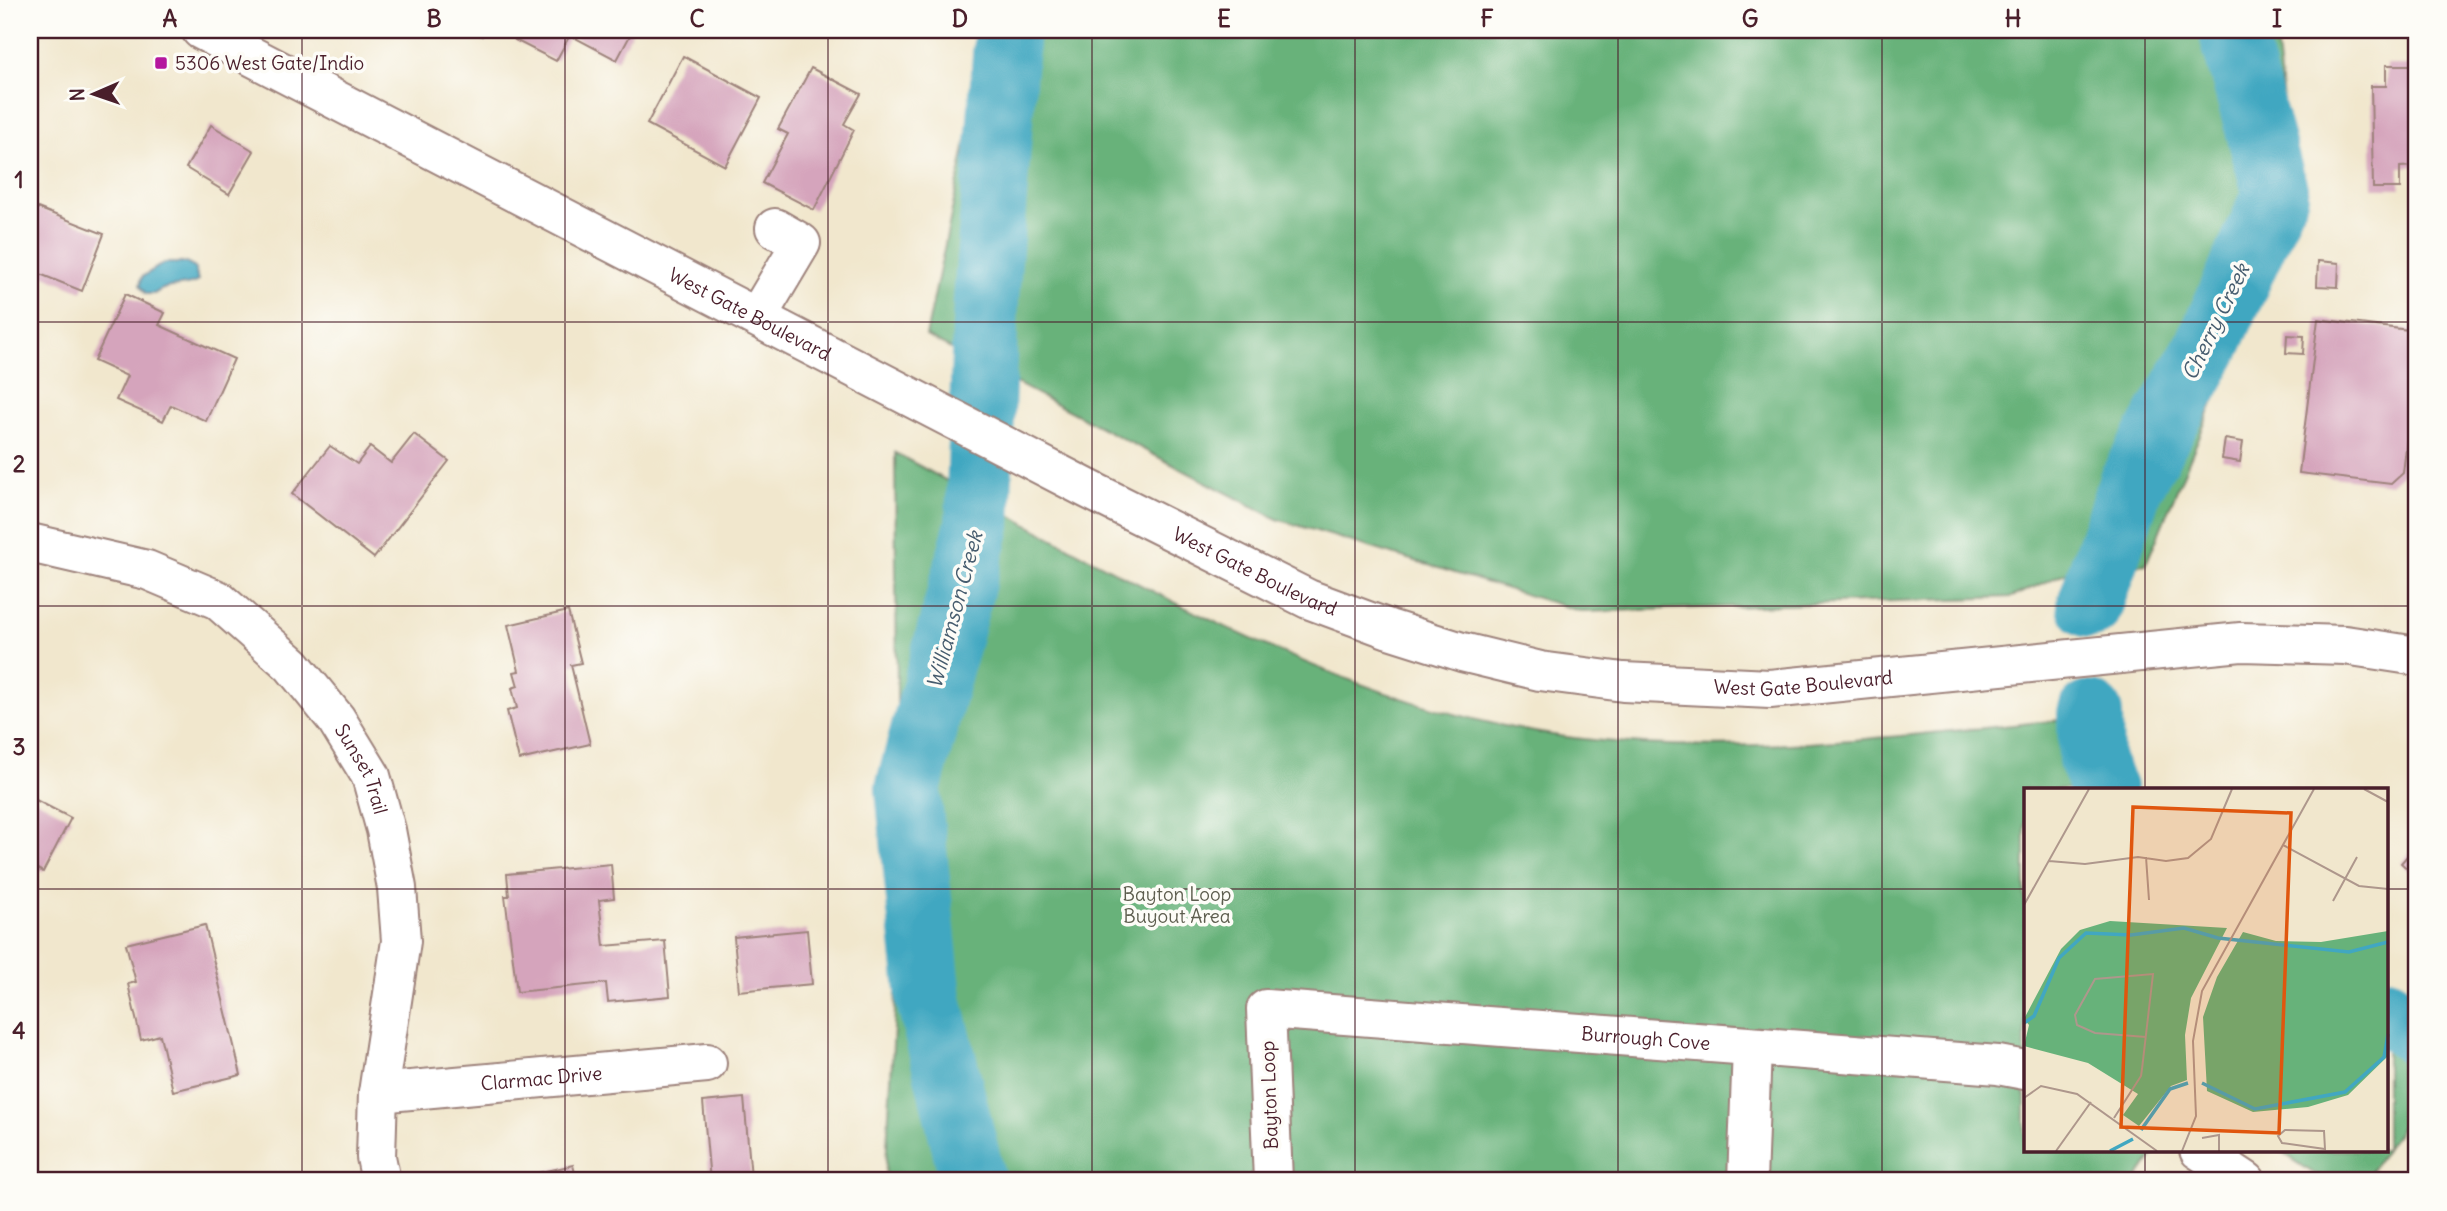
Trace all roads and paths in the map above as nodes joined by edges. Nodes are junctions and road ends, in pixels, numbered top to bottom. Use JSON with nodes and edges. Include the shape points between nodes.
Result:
{"nodes":[{"id":1,"x":201,"y":30,"type":"edge"},
{"id":2,"x":250,"y":41,"type":"edge"},
{"id":3,"x":800,"y":242,"type":"dead end"},
{"id":4,"x":757,"y":317,"type":"junction"},
{"id":5,"x":30,"y":543,"type":"edge"},
{"id":6,"x":2417,"y":656,"type":"edge"},
{"id":7,"x":1266,"y":1009,"type":"joint"},
{"id":8,"x":1752,"y":1048,"type":"junction"},
{"id":9,"x":706,"y":1063,"type":"dead end"},
{"id":10,"x":2024,"y":1070,"type":"edge"},
{"id":11,"x":377,"y":1093,"type":"junction"},
{"id":12,"x":2202,"y":1152,"type":"edge"},
{"id":13,"x":381,"y":1181,"type":"edge"},
{"id":14,"x":1273,"y":1181,"type":"edge"},
{"id":15,"x":1747,"y":1181,"type":"edge"},
{"id":16,"x":2246,"y":1181,"type":"edge"}],
"edges":[{"from":1,"to":2,"type":"main road","name":"West Gate Boulevard"},
{"from":2,"to":4,"type":"main road","name":"West Gate Boulevard"},
{"from":3,"to":4,"type":"main road"},
{"from":4,"to":6,"type":"main road","name":"West Gate Boulevard","via":[[1308,599],[1389,629],[1540,671],[1770,690],[2241,642],[2345,645]]},
{"from":5,"to":11,"type":"main road","name":"Sunset Trail","via":[[147,569],[218,600],[292,665],[336,719],[371,776],[397,888],[401,941]]},
{"from":7,"to":8,"type":"main road","name":"Burrough Cove"},
{"from":7,"to":14,"type":"main road","name":"Bayton Loop"},
{"from":8,"to":10,"type":"main road","name":"Burrough Cove"},
{"from":8,"to":15,"type":"main road"},
{"from":9,"to":11,"type":"main road","name":"Clarmac Drive"},
{"from":11,"to":13,"type":"main road","name":"Sunset Trail","via":[[376,1157]]},
{"from":12,"to":16,"type":"main road"}]}
